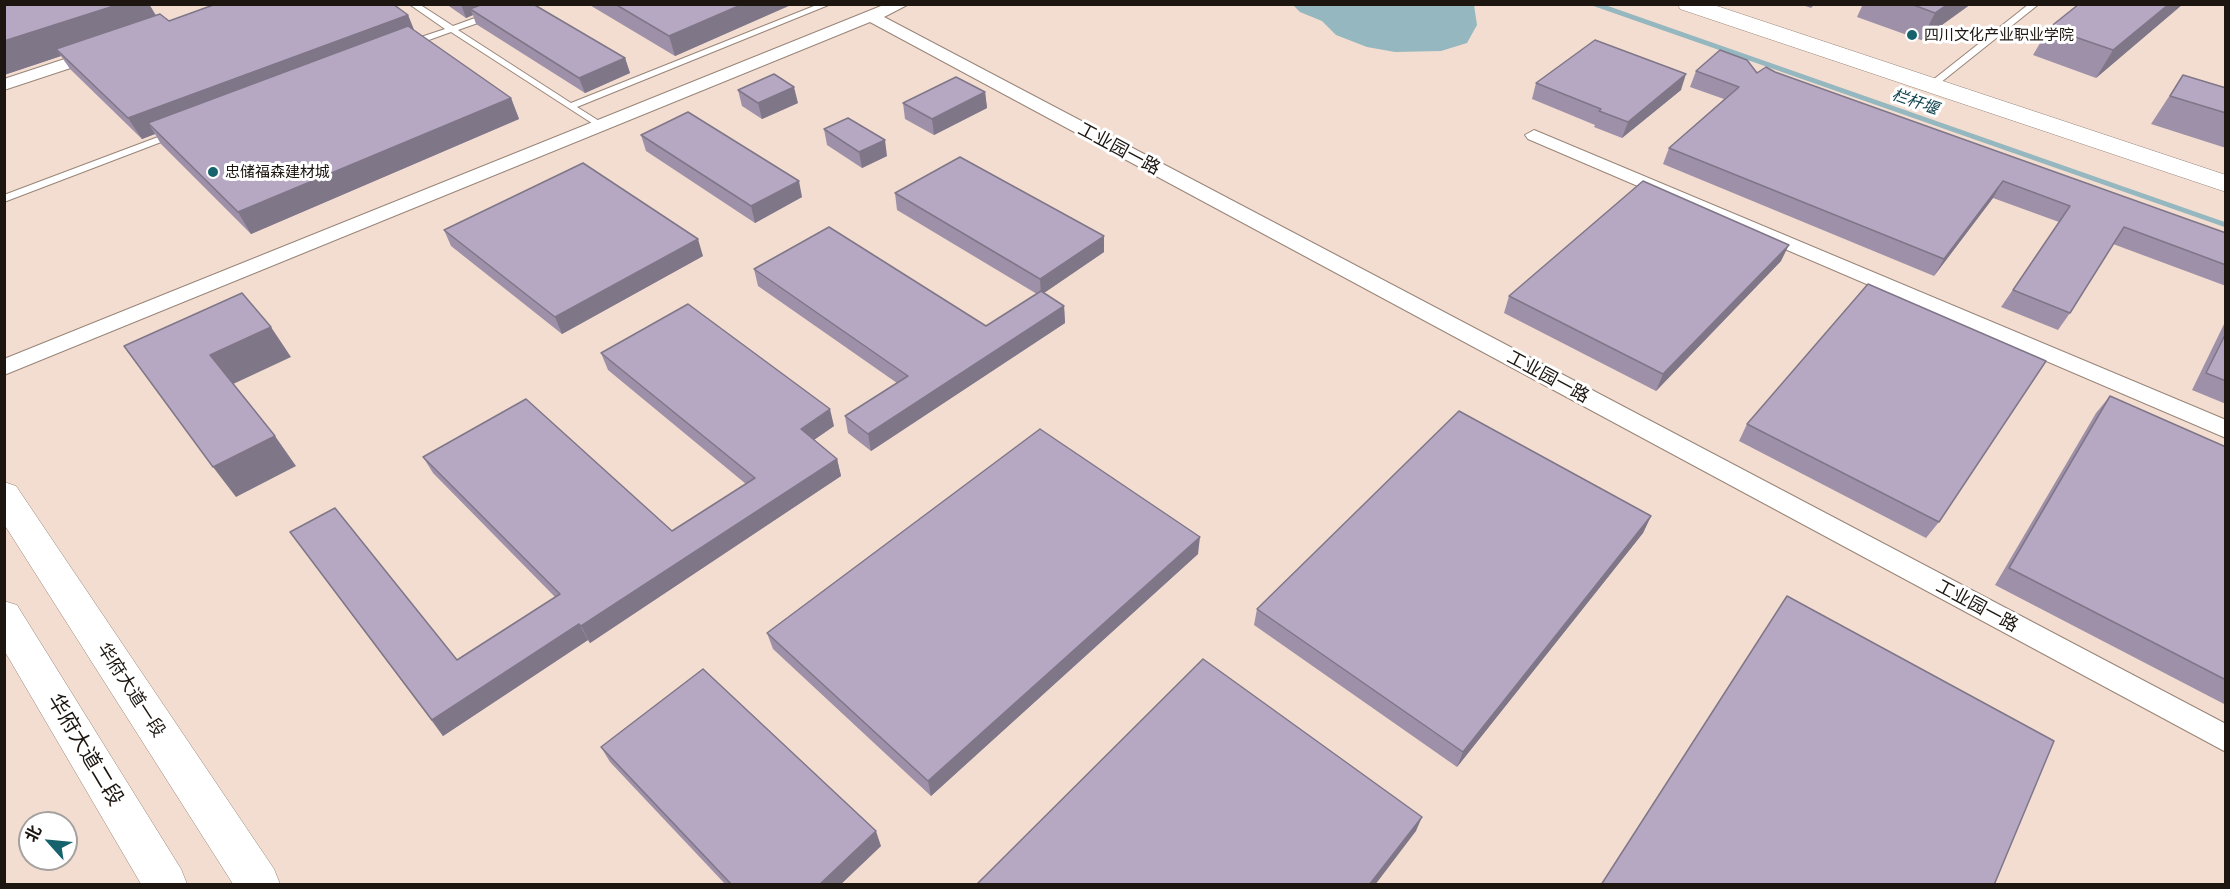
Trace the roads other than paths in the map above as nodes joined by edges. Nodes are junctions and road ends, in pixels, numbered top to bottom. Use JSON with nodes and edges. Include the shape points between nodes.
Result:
{"nodes":[{"id":1,"x":414,"y":4,"type":"edge"},
{"id":2,"x":827,"y":4,"type":"edge"},
{"id":3,"x":901,"y":4,"type":"edge"},
{"id":4,"x":1688,"y":4,"type":"edge"},
{"id":5,"x":2035,"y":4,"type":"edge"},
{"id":6,"x":502,"y":11,"type":"edge"},
{"id":7,"x":871,"y":16,"type":"junction"},
{"id":8,"x":450,"y":28,"type":"junction"},
{"id":9,"x":406,"y":45,"type":"edge"},
{"id":10,"x":106,"y":50,"type":"edge"},
{"id":11,"x":4,"y":85,"type":"edge"},
{"id":12,"x":1932,"y":85,"type":"junction"},
{"id":13,"x":571,"y":106,"type":"junction"},
{"id":14,"x":601,"y":126,"type":"junction"},
{"id":15,"x":183,"y":130,"type":"edge"},
{"id":16,"x":1534,"y":135,"type":"dead end"},
{"id":17,"x":2226,"y":184,"type":"edge"},
{"id":18,"x":4,"y":199,"type":"edge"},
{"id":19,"x":4,"y":368,"type":"edge"},
{"id":20,"x":2226,"y":430,"type":"edge"},
{"id":21,"x":4,"y":495,"type":"edge"},
{"id":22,"x":4,"y":616,"type":"edge"},
{"id":23,"x":2226,"y":739,"type":"edge"},
{"id":24,"x":165,"y":885,"type":"edge"},
{"id":25,"x":258,"y":885,"type":"edge"}],
"edges":[{"from":1,"to":8,"type":"lane"},
{"from":2,"to":13,"type":"lane"},
{"from":3,"to":7,"type":"street"},
{"from":4,"to":12,"type":"main road"},
{"from":5,"to":12,"type":"lane"},
{"from":6,"to":8,"type":"lane"},
{"from":7,"to":14,"type":"street"},
{"from":7,"to":23,"type":"street","name":"工业园一路"},
{"from":8,"to":9,"type":"lane"},
{"from":8,"to":13,"type":"lane"},
{"from":10,"to":11,"type":"street"},
{"from":12,"to":17,"type":"main road"},
{"from":13,"to":14,"type":"lane"},
{"from":14,"to":19,"type":"street"},
{"from":15,"to":18,"type":"lane"},
{"from":16,"to":20,"type":"street"},
{"from":21,"to":25,"type":"main road","name":"华府大道一段"},
{"from":22,"to":24,"type":"main road","name":"华府大道二段"}]}
